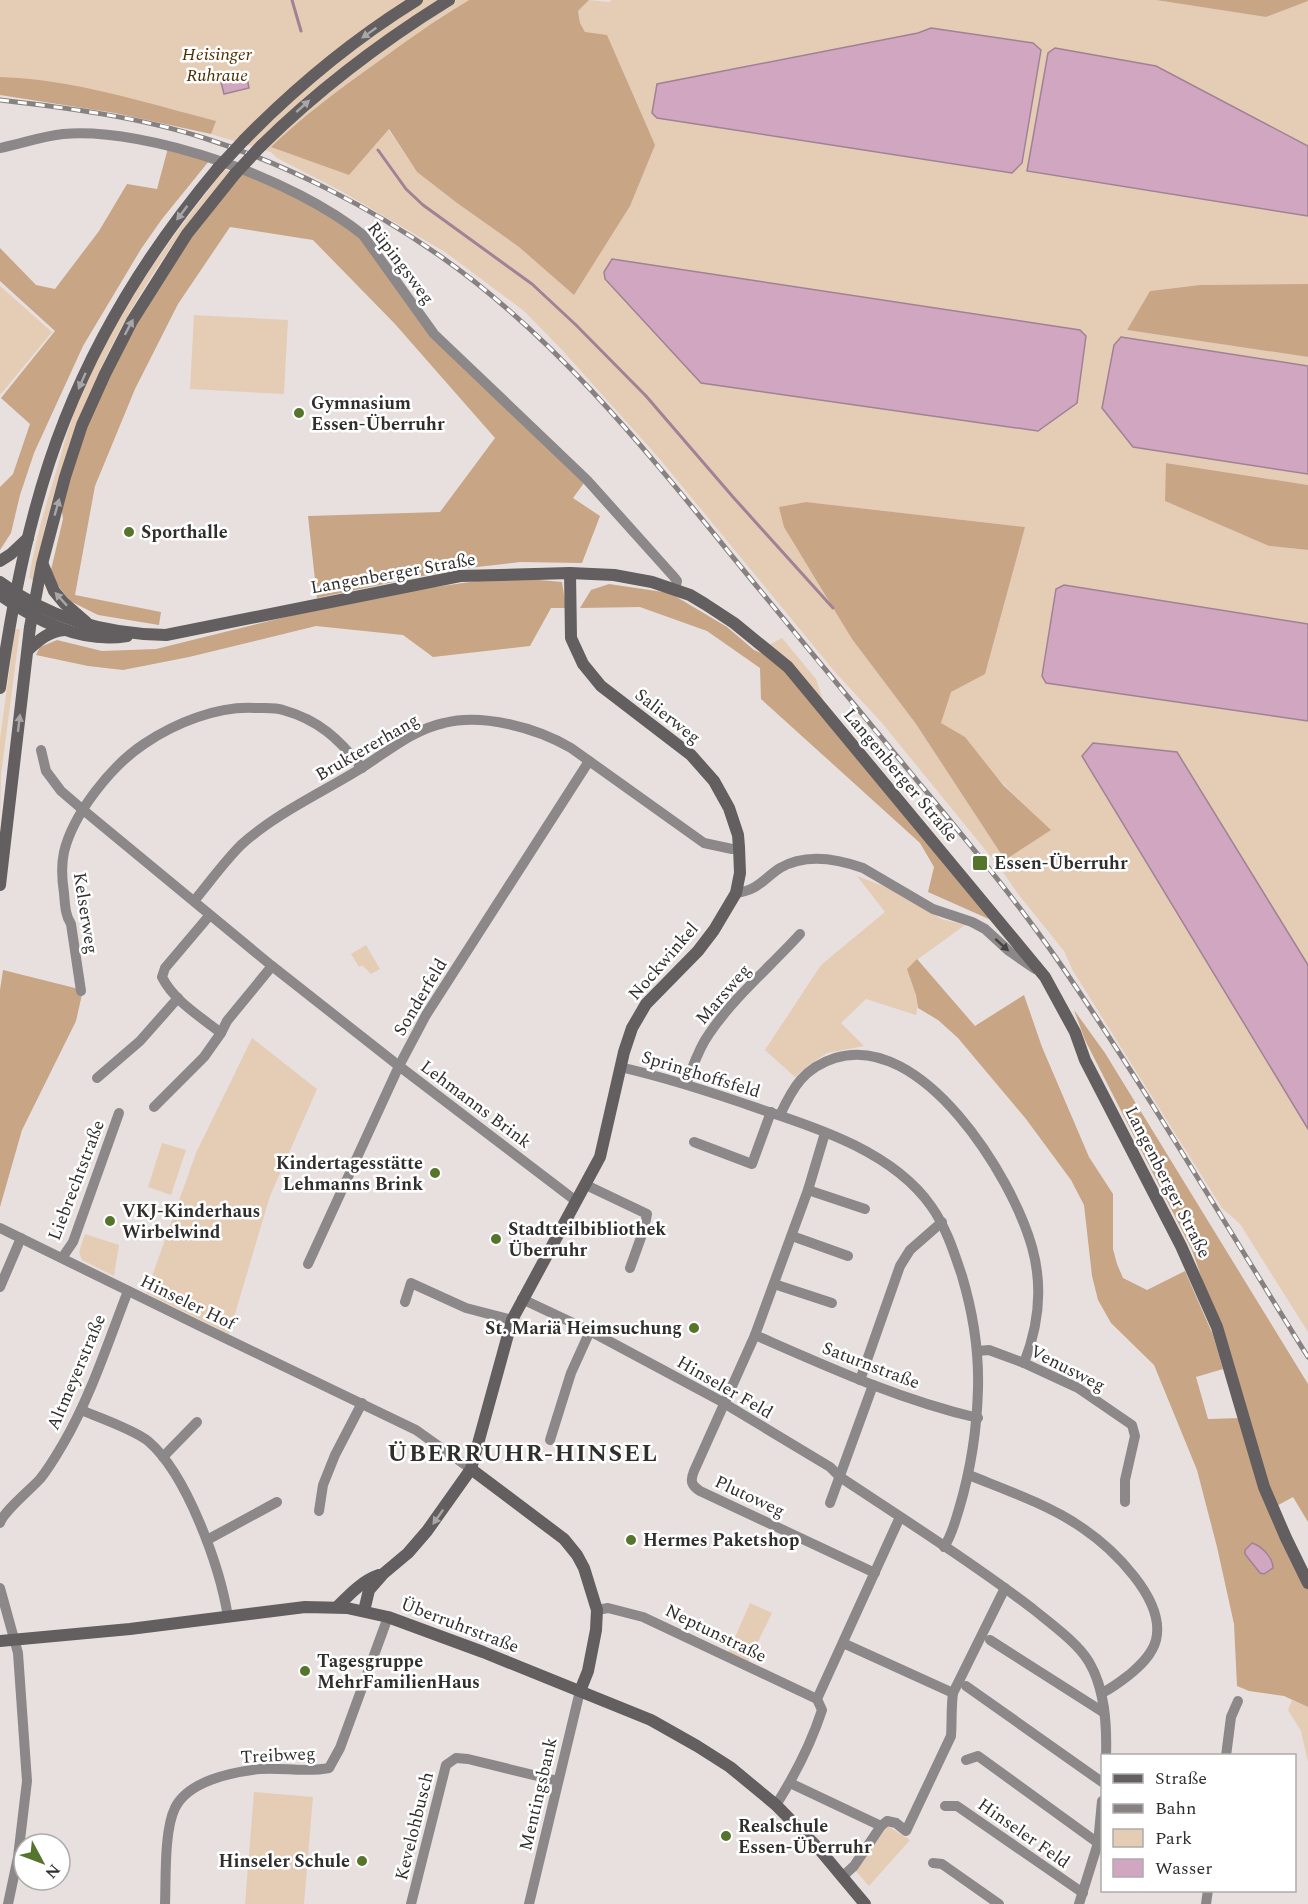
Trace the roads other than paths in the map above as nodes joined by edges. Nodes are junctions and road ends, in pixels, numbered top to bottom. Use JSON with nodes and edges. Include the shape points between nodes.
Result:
{"nodes":[{"id":1,"x":417,"y":0,"type":"edge"},
{"id":2,"x":449,"y":0,"type":"edge"},
{"id":3,"x":0,"y":148,"type":"edge"},
{"id":4,"x":28,"y":538,"type":"junction"},
{"id":5,"x":0,"y":561,"type":"edge"},
{"id":6,"x":42,"y":564,"type":"junction"},
{"id":7,"x":570,"y":573,"type":"junction"},
{"id":8,"x":0,"y":582,"type":"edge"},
{"id":9,"x":675,"y":590,"type":"junction"},
{"id":10,"x":0,"y":595,"type":"edge"},
{"id":11,"x":16,"y":599,"type":"junction"},
{"id":12,"x":34,"y":610,"type":"junction"},
{"id":13,"x":90,"y":625,"type":"junction"},
{"id":14,"x":66,"y":630,"type":"junction"},
{"id":15,"x":138,"y":634,"type":"junction"},
{"id":16,"x":28,"y":650,"type":"junction"},
{"id":17,"x":0,"y":688,"type":"edge"},
{"id":18,"x":41,"y":750,"type":"dead end"},
{"id":19,"x":589,"y":761,"type":"junction"},
{"id":20,"x":362,"y":768,"type":"junction"},
{"id":21,"x":82,"y":808,"type":"junction"},
{"id":22,"x":740,"y":847,"type":"junction"},
{"id":23,"x":0,"y":885,"type":"edge"},
{"id":24,"x":736,"y":893,"type":"junction"},
{"id":25,"x":194,"y":901,"type":"junction"},
{"id":26,"x":209,"y":916,"type":"junction"},
{"id":27,"x":800,"y":934,"type":"dead end"},
{"id":28,"x":272,"y":966,"type":"junction"},
{"id":29,"x":1045,"y":977,"type":"junction"},
{"id":30,"x":81,"y":991,"type":"dead end"},
{"id":31,"x":178,"y":998,"type":"junction"},
{"id":32,"x":221,"y":1033,"type":"junction"},
{"id":33,"x":399,"y":1066,"type":"junction"},
{"id":34,"x":620,"y":1067,"type":"junction"},
{"id":35,"x":97,"y":1078,"type":"dead end"},
{"id":36,"x":686,"y":1084,"type":"junction"},
{"id":37,"x":154,"y":1107,"type":"dead end"},
{"id":38,"x":119,"y":1113,"type":"dead end"},
{"id":39,"x":776,"y":1114,"type":"junction"},
{"id":40,"x":825,"y":1133,"type":"junction"},
{"id":41,"x":694,"y":1142,"type":"dead end"},
{"id":42,"x":586,"y":1185,"type":"junction"},
{"id":43,"x":808,"y":1190,"type":"junction"},
{"id":44,"x":576,"y":1201,"type":"junction"},
{"id":45,"x":865,"y":1209,"type":"dead end"},
{"id":46,"x":942,"y":1222,"type":"junction"},
{"id":47,"x":0,"y":1228,"type":"edge"},
{"id":48,"x":792,"y":1236,"type":"junction"},
{"id":49,"x":21,"y":1238,"type":"junction"},
{"id":50,"x":848,"y":1256,"type":"dead end"},
{"id":51,"x":62,"y":1258,"type":"junction"},
{"id":52,"x":308,"y":1264,"type":"dead end"},
{"id":53,"x":630,"y":1268,"type":"dead end"},
{"id":54,"x":774,"y":1284,"type":"junction"},
{"id":55,"x":0,"y":1287,"type":"edge"},
{"id":56,"x":128,"y":1291,"type":"junction"},
{"id":57,"x":522,"y":1299,"type":"junction"},
{"id":58,"x":405,"y":1302,"type":"dead end"},
{"id":59,"x":832,"y":1303,"type":"dead end"},
{"id":60,"x":512,"y":1320,"type":"junction"},
{"id":61,"x":590,"y":1331,"type":"junction"},
{"id":62,"x":756,"y":1335,"type":"junction"},
{"id":63,"x":978,"y":1351,"type":"junction"},
{"id":64,"x":1024,"y":1363,"type":"junction"},
{"id":65,"x":860,"y":1380,"type":"junction"},
{"id":66,"x":873,"y":1385,"type":"junction"},
{"id":67,"x":362,"y":1403,"type":"junction"},
{"id":68,"x":724,"y":1404,"type":"junction"},
{"id":69,"x":81,"y":1410,"type":"junction"},
{"id":70,"x":978,"y":1418,"type":"junction"},
{"id":71,"x":197,"y":1422,"type":"dead end"},
{"id":72,"x":550,"y":1440,"type":"dead end"},
{"id":73,"x":163,"y":1457,"type":"junction"},
{"id":74,"x":471,"y":1469,"type":"junction"},
{"id":75,"x":969,"y":1475,"type":"junction"},
{"id":76,"x":840,"y":1477,"type":"junction"},
{"id":77,"x":277,"y":1502,"type":"dead end"},
{"id":78,"x":1125,"y":1502,"type":"dead end"},
{"id":79,"x":830,"y":1503,"type":"dead end"},
{"id":80,"x":319,"y":1511,"type":"dead end"},
{"id":81,"x":900,"y":1517,"type":"junction"},
{"id":82,"x":1,"y":1518,"type":"edge"},
{"id":83,"x":207,"y":1540,"type":"junction"},
{"id":84,"x":944,"y":1547,"type":"junction"},
{"id":85,"x":875,"y":1573,"type":"junction"},
{"id":86,"x":383,"y":1574,"type":"junction"},
{"id":87,"x":1308,"y":1583,"type":"edge"},
{"id":88,"x":0,"y":1588,"type":"edge"},
{"id":89,"x":1005,"y":1588,"type":"junction"},
{"id":90,"x":337,"y":1607,"type":"junction"},
{"id":91,"x":597,"y":1610,"type":"junction"},
{"id":92,"x":364,"y":1611,"type":"junction"},
{"id":93,"x":228,"y":1617,"type":"junction"},
{"id":94,"x":388,"y":1617,"type":"junction"},
{"id":95,"x":14,"y":1640,"type":"junction"},
{"id":96,"x":990,"y":1640,"type":"dead end"},
{"id":97,"x":0,"y":1641,"type":"edge"},
{"id":98,"x":843,"y":1644,"type":"junction"},
{"id":99,"x":966,"y":1686,"type":"dead end"},
{"id":100,"x":580,"y":1691,"type":"junction"},
{"id":101,"x":953,"y":1693,"type":"junction"},
{"id":102,"x":1102,"y":1693,"type":"junction"},
{"id":103,"x":817,"y":1700,"type":"junction"},
{"id":104,"x":1238,"y":1701,"type":"dead end"},
{"id":105,"x":1103,"y":1712,"type":"junction"},
{"id":106,"x":1106,"y":1754,"type":"edge"},
{"id":107,"x":1226,"y":1754,"type":"edge"},
{"id":108,"x":966,"y":1760,"type":"dead end"},
{"id":109,"x":558,"y":1781,"type":"junction"},
{"id":110,"x":1101,"y":1781,"type":"edge"},
{"id":111,"x":790,"y":1783,"type":"junction"},
{"id":112,"x":776,"y":1805,"type":"junction"},
{"id":113,"x":945,"y":1806,"type":"dead end"},
{"id":114,"x":1101,"y":1811,"type":"edge"},
{"id":115,"x":881,"y":1826,"type":"junction"},
{"id":116,"x":1098,"y":1842,"type":"junction"},
{"id":117,"x":933,"y":1863,"type":"dead end"},
{"id":118,"x":842,"y":1877,"type":"junction"},
{"id":119,"x":1083,"y":1893,"type":"junction"},
{"id":120,"x":8,"y":1904,"type":"edge"},
{"id":121,"x":165,"y":1904,"type":"edge"},
{"id":122,"x":411,"y":1904,"type":"edge"},
{"id":123,"x":529,"y":1904,"type":"edge"},
{"id":124,"x":865,"y":1904,"type":"edge"},
{"id":125,"x":999,"y":1904,"type":"edge"},
{"id":126,"x":1079,"y":1904,"type":"edge"}],
"edges":[{"from":1,"to":4,"type":"main road","one_way":true,"bridge":true,"via":[[342,51],[290,95],[218,168],[175,222],[100,342],[65,418]]},
{"from":6,"to":2,"type":"main road","one_way":true,"bridge":true,"via":[[82,425],[132,321],[187,234],[234,174],[313,97],[354,63]]},
{"from":3,"to":9,"type":"street","name":"Rüpingsweg","via":[[62,134],[101,135],[168,145],[284,188],[350,225],[363,235],[434,334],[587,480],[674,577]]},
{"from":4,"to":5,"type":"main road"},
{"from":4,"to":11,"type":"main road"},
{"from":6,"to":12,"type":"main road"},
{"from":13,"to":6,"type":"main road","one_way":true,"via":[[54,591]]},
{"from":7,"to":9,"type":"main road","name":"Langenberger Straße","via":[[614,575]]},
{"from":7,"to":15,"type":"main road","name":"Langenberger Straße","via":[[460,576],[165,635]]},
{"from":7,"to":22,"type":"main road","name":"Salierweg","via":[[572,638],[583,664],[601,686],[691,755],[714,781],[729,808]]},
{"from":8,"to":11,"type":"main road","name":"Langenberger Straße"},
{"from":9,"to":29,"type":"main road","name":"Langenberger Straße","via":[[734,623],[788,667]]},
{"from":10,"to":11,"type":"main road","name":"Langenberger Straße"},
{"from":11,"to":12,"type":"main road","name":"Langenberger Straße"},
{"from":11,"to":17,"type":"main road"},
{"from":12,"to":13,"type":"main road","name":"Langenberger Straße"},
{"from":12,"to":14,"type":"main road","name":"Langenberger Straße"},
{"from":12,"to":16,"type":"main road"},
{"from":13,"to":15,"type":"main road","name":"Langenberger Straße"},
{"from":14,"to":15,"type":"main road","name":"Langenberger Straße","via":[[93,637]]},
{"from":14,"to":16,"type":"main road","via":[[44,636]]},
{"from":23,"to":16,"type":"main road","one_way":true},
{"from":18,"to":21,"type":"street","name":"Lehmanns Brink","via":[[46,771],[61,791]]},
{"from":19,"to":20,"type":"street","name":"Bruktererhang","via":[[555,738],[525,727],[463,721],[444,722],[417,734]]},
{"from":19,"to":22,"type":"street","name":"Bruktererhang","via":[[704,843]]},
{"from":19,"to":33,"type":"street","name":"Sonderfeld","via":[[426,1015]]},
{"from":20,"to":21,"type":"street","name":"Kelserweg","via":[[345,746],[321,726],[281,709],[242,708],[215,712],[143,744]]},
{"from":20,"to":25,"type":"street","name":"Bruktererhang","via":[[240,846]]},
{"from":21,"to":25,"type":"street","name":"Lehmanns Brink"},
{"from":21,"to":30,"type":"street","name":"Kelserweg","via":[[62,866]]},
{"from":22,"to":24,"type":"main road","name":"Salierweg"},
{"from":24,"to":29,"type":"street","one_way":true,"via":[[758,886],[788,865],[814,859],[841,861],[863,868],[918,901],[985,929]]},
{"from":24,"to":34,"type":"main road","name":"Nockwinkel","via":[[699,951],[645,1004],[628,1038]]},
{"from":25,"to":26,"type":"street","name":"Lehmanns Brink"},
{"from":26,"to":28,"type":"street","name":"Lehmanns Brink"},
{"from":26,"to":31,"type":"street","via":[[165,968],[162,977]]},
{"from":27,"to":36,"type":"street","name":"Marsweg","via":[[708,1035]]},
{"from":28,"to":32,"type":"street"},
{"from":28,"to":33,"type":"street","name":"Lehmanns Brink"},
{"from":29,"to":87,"type":"main road","name":"Langenberger Straße","via":[[1181,1246],[1212,1317],[1264,1487]]},
{"from":31,"to":32,"type":"street"},
{"from":31,"to":35,"type":"street","via":[[140,1041]]},
{"from":32,"to":37,"type":"street","via":[[204,1057]]},
{"from":33,"to":44,"type":"street","name":"Lehmanns Brink"},
{"from":33,"to":52,"type":"street","name":"Sonderfeld"},
{"from":34,"to":36,"type":"street","name":"Springhoffsfeld"},
{"from":34,"to":42,"type":"main road","name":"Nockwinkel","via":[[600,1157]]},
{"from":36,"to":39,"type":"street","name":"Springhoffsfeld"},
{"from":38,"to":51,"type":"street","name":"Liebrechtstraße","via":[[73,1242]]},
{"from":39,"to":40,"type":"street","name":"Springhoffsfeld"},
{"from":39,"to":41,"type":"street","name":"Springhoffsfeld","via":[[752,1164]]},
{"from":39,"to":64,"type":"street","via":[[804,1074],[822,1062],[849,1053],[874,1055],[899,1065],[929,1085],[959,1116],[992,1160],[1033,1248],[1039,1309]]},
{"from":40,"to":43,"type":"street"},
{"from":40,"to":46,"type":"street","name":"Springhoffsfeld","via":[[898,1172],[918,1189]]},
{"from":42,"to":44,"type":"main road","name":"Nockwinkel"},
{"from":42,"to":53,"type":"street","via":[[647,1214]]},
{"from":43,"to":45,"type":"street"},
{"from":43,"to":48,"type":"street"},
{"from":44,"to":57,"type":"main road","name":"Nockwinkel"},
{"from":46,"to":63,"type":"street","name":"Springhoffsfeld","via":[[970,1301]]},
{"from":46,"to":65,"type":"street","via":[[910,1250],[900,1266]]},
{"from":47,"to":49,"type":"street","name":"Hinseler Hof"},
{"from":48,"to":50,"type":"street"},
{"from":48,"to":54,"type":"street"},
{"from":49,"to":51,"type":"street","name":"Hinseler Hof"},
{"from":49,"to":55,"type":"street"},
{"from":51,"to":56,"type":"street","name":"Hinseler Hof"},
{"from":54,"to":59,"type":"street"},
{"from":54,"to":62,"type":"street"},
{"from":56,"to":67,"type":"street","name":"Hinseler Hof"},
{"from":56,"to":69,"type":"street","name":"Altmeyerstraße"},
{"from":57,"to":60,"type":"main road","name":"Nockwinkel"},
{"from":57,"to":61,"type":"street","name":"Hinseler Feld"},
{"from":58,"to":60,"type":"street","via":[[411,1283],[466,1308]]},
{"from":60,"to":74,"type":"main road","name":"Nockwinkel"},
{"from":61,"to":68,"type":"street","name":"Hinseler Feld"},
{"from":61,"to":72,"type":"street","via":[[571,1373]]},
{"from":62,"to":65,"type":"street","name":"Saturnstraße"},
{"from":62,"to":68,"type":"street"},
{"from":63,"to":64,"type":"street","name":"Venusweg","via":[[989,1350]]},
{"from":63,"to":70,"type":"street","name":"Springhoffsfeld"},
{"from":64,"to":78,"type":"street","name":"Venusweg","via":[[1078,1388],[1132,1425],[1135,1436],[1125,1480]]},
{"from":65,"to":66,"type":"street","name":"Saturnstraße"},
{"from":66,"to":70,"type":"street","name":"Saturnstraße"},
{"from":66,"to":76,"type":"street"},
{"from":67,"to":74,"type":"street","name":"Hinseler Hof","via":[[416,1430]]},
{"from":67,"to":80,"type":"street","via":[[323,1485]]},
{"from":68,"to":76,"type":"street","name":"Hinseler Feld","via":[[830,1467]]},
{"from":68,"to":85,"type":"street","name":"Plutoweg","via":[[692,1484]]},
{"from":69,"to":73,"type":"street","via":[[147,1440]]},
{"from":69,"to":82,"type":"street","name":"Altmeyerstraße","via":[[41,1477]]},
{"from":70,"to":75,"type":"street","name":"Springhoffsfeld"},
{"from":71,"to":73,"type":"street"},
{"from":73,"to":83,"type":"street"},
{"from":74,"to":86,"type":"main road","name":"Nockwinkel","one_way":true,"via":[[427,1531]]},
{"from":74,"to":91,"type":"main road","via":[[570,1545],[584,1568]]},
{"from":75,"to":84,"type":"street","name":"Springhoffsfeld","via":[[951,1537]]},
{"from":75,"to":102,"type":"street","via":[[1081,1526],[1122,1563],[1147,1596],[1157,1620],[1152,1651],[1136,1669]]},
{"from":76,"to":79,"type":"street"},
{"from":76,"to":81,"type":"street","name":"Hinseler Feld"},
{"from":77,"to":83,"type":"street"},
{"from":81,"to":84,"type":"street","name":"Hinseler Feld"},
{"from":81,"to":85,"type":"street"},
{"from":83,"to":93,"type":"street"},
{"from":84,"to":89,"type":"street","name":"Hinseler Feld"},
{"from":85,"to":98,"type":"street"},
{"from":86,"to":90,"type":"main road","name":"Nockwinkel","via":[[370,1578]]},
{"from":86,"to":92,"type":"main road","name":"Nockwinkel","via":[[369,1590]]},
{"from":88,"to":95,"type":"street"},
{"from":89,"to":101,"type":"street"},
{"from":89,"to":102,"type":"street","name":"Hinseler Feld","via":[[1082,1652]]},
{"from":90,"to":92,"type":"main road","name":"Überruhrstraße"},
{"from":90,"to":93,"type":"main road","name":"Überruhrstraße"},
{"from":91,"to":100,"type":"main road","via":[[594,1647]]},
{"from":91,"to":103,"type":"street","name":"Neptunstraße","via":[[608,1608],[643,1617]]},
{"from":92,"to":94,"type":"main road","name":"Überruhrstraße"},
{"from":93,"to":95,"type":"main road","name":"Überruhrstraße"},
{"from":94,"to":100,"type":"main road","name":"Überruhrstraße"},
{"from":94,"to":121,"type":"street","name":"Treibweg","via":[[340,1748],[328,1768],[261,1769],[222,1776],[193,1788],[175,1808]]},
{"from":95,"to":97,"type":"main road","name":"Überruhrstraße"},
{"from":95,"to":120,"type":"street","via":[[27,1781]]},
{"from":96,"to":105,"type":"street"},
{"from":98,"to":101,"type":"street"},
{"from":98,"to":103,"type":"street"},
{"from":99,"to":110,"type":"street"},
{"from":100,"to":109,"type":"street","name":"Mentingsbank"},
{"from":100,"to":112,"type":"main road","name":"Überruhrstraße","via":[[668,1729],[730,1767]]},
{"from":101,"to":115,"type":"street","via":[[951,1736],[906,1831],[896,1823],[886,1821]]},
{"from":102,"to":105,"type":"street","name":"Hinseler Feld"},
{"from":103,"to":111,"type":"street","via":[[822,1710],[815,1732]]},
{"from":104,"to":107,"type":"street","via":[[1231,1717]]},
{"from":105,"to":106,"type":"street","name":"Hinseler Feld"},
{"from":108,"to":116,"type":"street","name":"Hinseler Feld","via":[[978,1756]]},
{"from":109,"to":122,"type":"street","name":"Kevelohbusch","via":[[456,1758],[446,1765]]},
{"from":109,"to":123,"type":"street","name":"Mentingsbank"},
{"from":111,"to":112,"type":"street"},
{"from":111,"to":115,"type":"street"},
{"from":112,"to":118,"type":"main road","name":"Überruhrstraße"},
{"from":113,"to":119,"type":"street","name":"Hinseler Feld","via":[[957,1806]]},
{"from":114,"to":116,"type":"street","name":"Hinseler Feld"},
{"from":115,"to":118,"type":"street"},
{"from":116,"to":119,"type":"street","name":"Hinseler Feld"},
{"from":117,"to":125,"type":"street","via":[[942,1864]]},
{"from":118,"to":124,"type":"main road","name":"Überruhrstraße"},
{"from":119,"to":126,"type":"street","name":"Hinseler Feld"}]}
